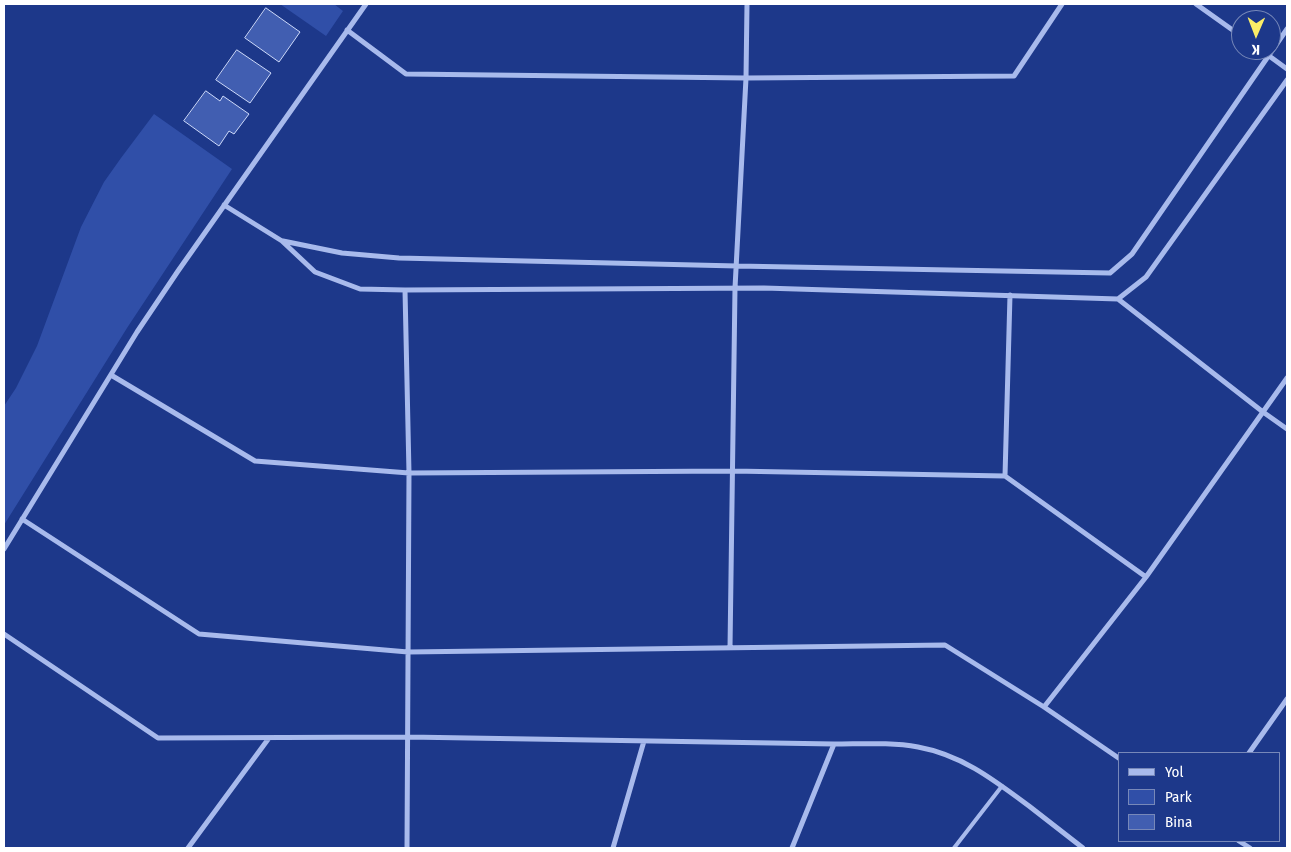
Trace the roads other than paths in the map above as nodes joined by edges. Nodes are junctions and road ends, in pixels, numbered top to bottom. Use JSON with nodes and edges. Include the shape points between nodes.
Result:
{"nodes":[{"id":1,"x":366,"y":4,"type":"edge"},
{"id":2,"x":747,"y":4,"type":"edge"},
{"id":3,"x":1062,"y":4,"type":"edge"},
{"id":4,"x":1196,"y":4,"type":"edge"},
{"id":5,"x":1231,"y":29,"type":"edge"},
{"id":6,"x":347,"y":30,"type":"junction"},
{"id":7,"x":1265,"y":60,"type":"edge"},
{"id":8,"x":1275,"y":60,"type":"edge"},
{"id":9,"x":1287,"y":69,"type":"edge"},
{"id":10,"x":746,"y":78,"type":"junction"},
{"id":11,"x":1287,"y":80,"type":"edge"},
{"id":12,"x":224,"y":205,"type":"junction"},
{"id":13,"x":282,"y":241,"type":"junction"},
{"id":14,"x":737,"y":266,"type":"junction"},
{"id":15,"x":736,"y":288,"type":"junction"},
{"id":16,"x":405,"y":290,"type":"junction"},
{"id":17,"x":1010,"y":295,"type":"junction"},
{"id":18,"x":1118,"y":299,"type":"junction"},
{"id":19,"x":111,"y":375,"type":"junction"},
{"id":20,"x":1287,"y":378,"type":"edge"},
{"id":21,"x":1263,"y":412,"type":"junction"},
{"id":22,"x":1287,"y":429,"type":"edge"},
{"id":23,"x":732,"y":471,"type":"junction"},
{"id":24,"x":409,"y":473,"type":"junction"},
{"id":25,"x":1005,"y":476,"type":"junction"},
{"id":26,"x":22,"y":519,"type":"junction"},
{"id":27,"x":4,"y":549,"type":"edge"},
{"id":28,"x":1146,"y":577,"type":"junction"},
{"id":29,"x":4,"y":634,"type":"edge"},
{"id":30,"x":730,"y":648,"type":"junction"},
{"id":31,"x":408,"y":652,"type":"junction"},
{"id":32,"x":1287,"y":699,"type":"edge"},
{"id":33,"x":1044,"y":707,"type":"junction"},
{"id":34,"x":408,"y":737,"type":"junction"},
{"id":35,"x":269,"y":738,"type":"junction"},
{"id":36,"x":644,"y":741,"type":"junction"},
{"id":37,"x":834,"y":744,"type":"junction"},
{"id":38,"x":1250,"y":752,"type":"edge"},
{"id":39,"x":1118,"y":758,"type":"edge"},
{"id":40,"x":1002,"y":786,"type":"junction"},
{"id":41,"x":188,"y":848,"type":"edge"},
{"id":42,"x":408,"y":848,"type":"edge"},
{"id":43,"x":613,"y":848,"type":"edge"},
{"id":44,"x":792,"y":848,"type":"edge"},
{"id":45,"x":954,"y":848,"type":"edge"},
{"id":46,"x":1083,"y":848,"type":"edge"}],
"edges":[{"from":1,"to":6,"type":"street"},
{"from":2,"to":10,"type":"street"},
{"from":3,"to":10,"type":"street","via":[[1014,76]]},
{"from":4,"to":5,"type":"street"},
{"from":6,"to":10,"type":"street","via":[[406,74]]},
{"from":6,"to":12,"type":"street"},
{"from":7,"to":14,"type":"street","via":[[1132,254],[1110,273]]},
{"from":8,"to":9,"type":"street"},
{"from":10,"to":14,"type":"street"},
{"from":11,"to":18,"type":"street","via":[[1146,278]]},
{"from":12,"to":13,"type":"street"},
{"from":12,"to":19,"type":"street"},
{"from":13,"to":14,"type":"street","via":[[342,253],[399,258]]},
{"from":13,"to":16,"type":"street","via":[[315,272],[360,289]]},
{"from":14,"to":15,"type":"street"},
{"from":15,"to":16,"type":"street"},
{"from":15,"to":17,"type":"street"},
{"from":15,"to":23,"type":"street"},
{"from":16,"to":24,"type":"street"},
{"from":17,"to":18,"type":"street"},
{"from":17,"to":25,"type":"street"},
{"from":18,"to":21,"type":"street"},
{"from":19,"to":24,"type":"street","via":[[256,461]]},
{"from":19,"to":26,"type":"street"},
{"from":20,"to":21,"type":"street"},
{"from":21,"to":22,"type":"street"},
{"from":21,"to":28,"type":"street"},
{"from":23,"to":24,"type":"street"},
{"from":23,"to":25,"type":"street"},
{"from":23,"to":30,"type":"street"},
{"from":24,"to":31,"type":"street"},
{"from":25,"to":28,"type":"street"},
{"from":26,"to":27,"type":"street"},
{"from":26,"to":31,"type":"street","via":[[199,634]]},
{"from":28,"to":33,"type":"street"},
{"from":29,"to":35,"type":"street","via":[[158,738]]},
{"from":30,"to":31,"type":"street"},
{"from":30,"to":33,"type":"street","via":[[945,645]]},
{"from":31,"to":34,"type":"street"},
{"from":32,"to":38,"type":"street"},
{"from":33,"to":39,"type":"street"},
{"from":34,"to":35,"type":"street"},
{"from":34,"to":36,"type":"street"},
{"from":34,"to":42,"type":"street"},
{"from":35,"to":41,"type":"street"},
{"from":36,"to":37,"type":"street"},
{"from":36,"to":43,"type":"street"},
{"from":37,"to":40,"type":"street","via":[[918,747],[946,754],[974,767]]},
{"from":37,"to":44,"type":"street"},
{"from":40,"to":45,"type":"lane"},
{"from":40,"to":46,"type":"street"}]}
